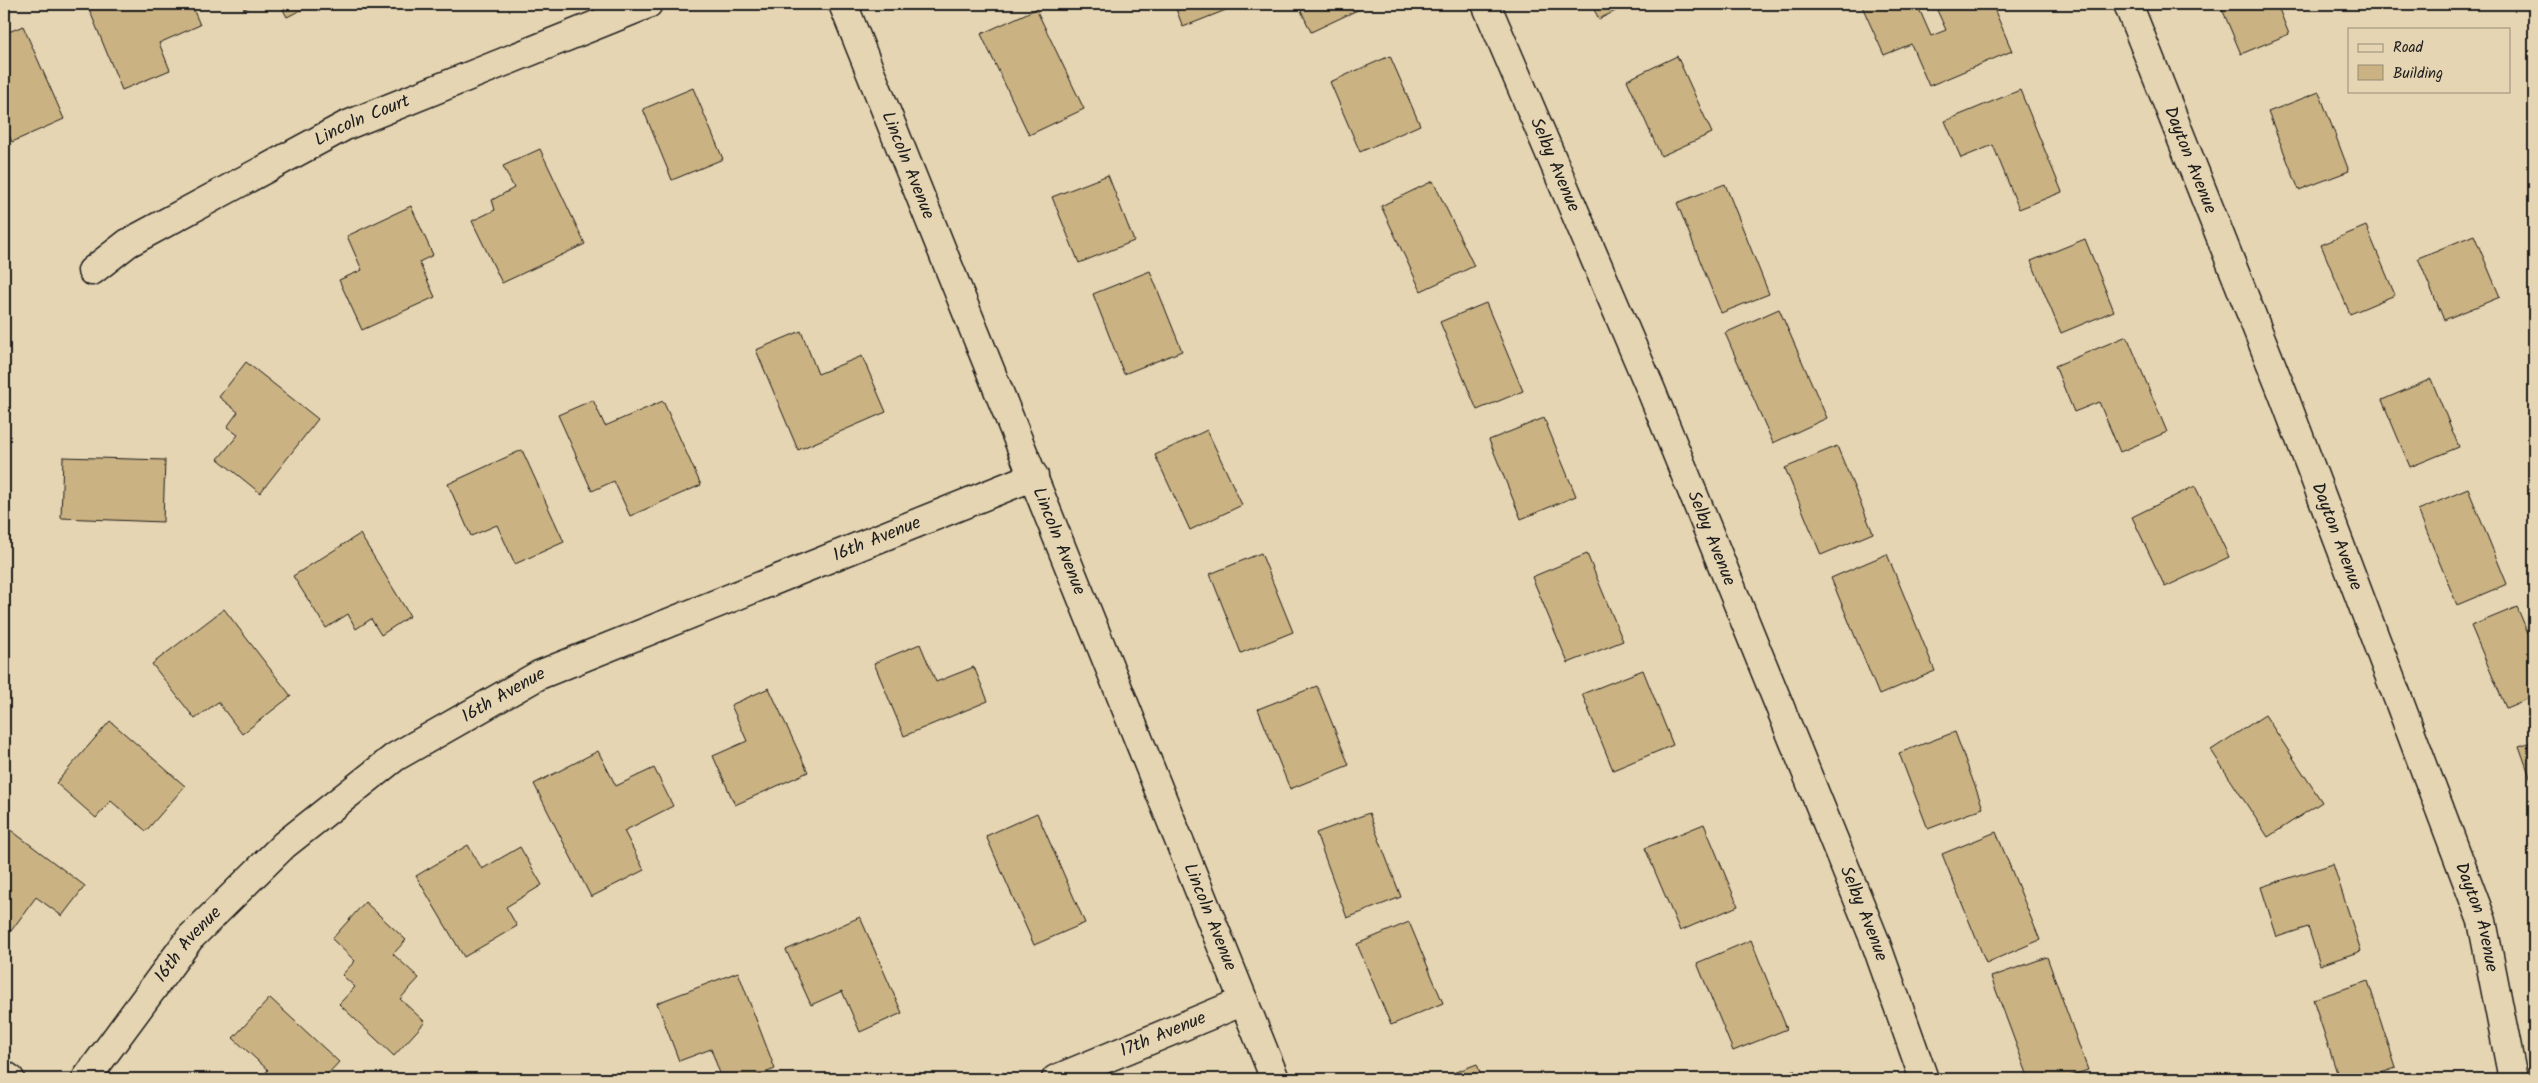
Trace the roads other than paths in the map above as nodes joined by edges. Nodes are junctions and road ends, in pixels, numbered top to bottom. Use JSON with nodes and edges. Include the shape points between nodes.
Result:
{"nodes":[{"id":1,"x":648,"y":4,"type":"edge"},
{"id":2,"x":843,"y":4,"type":"edge"},
{"id":3,"x":1486,"y":4,"type":"edge"},
{"id":4,"x":2128,"y":4,"type":"edge"},
{"id":5,"x":92,"y":271,"type":"dead end"},
{"id":6,"x":1034,"y":476,"type":"junction"},
{"id":7,"x":1244,"y":1001,"type":"junction"},
{"id":8,"x":4,"y":1075,"type":"edge"},
{"id":9,"x":10,"y":1079,"type":"edge"},
{"id":10,"x":86,"y":1079,"type":"edge"},
{"id":11,"x":1056,"y":1079,"type":"edge"},
{"id":12,"x":1275,"y":1079,"type":"edge"},
{"id":13,"x":1924,"y":1079,"type":"edge"},
{"id":14,"x":2513,"y":1079,"type":"edge"}],
"edges":[{"from":1,"to":5,"type":"street","name":"Lincoln Court","via":[[345,126],[128,243]]},
{"from":2,"to":6,"type":"street","name":"Lincoln Avenue"},
{"from":3,"to":13,"type":"street","name":"Selby Avenue","via":[[1651,390],[1875,941]]},
{"from":4,"to":14,"type":"street","name":"Dayton Avenue","via":[[2283,394],[2482,921]]},
{"from":6,"to":7,"type":"street","name":"Lincoln Avenue"},
{"from":6,"to":10,"type":"street","name":"16th Avenue","via":[[540,675],[395,758],[284,845],[190,938]]},
{"from":7,"to":11,"type":"street","name":"17th Avenue"},
{"from":7,"to":12,"type":"street","name":"Lincoln Avenue"},
{"from":8,"to":9,"type":"street"}]}
